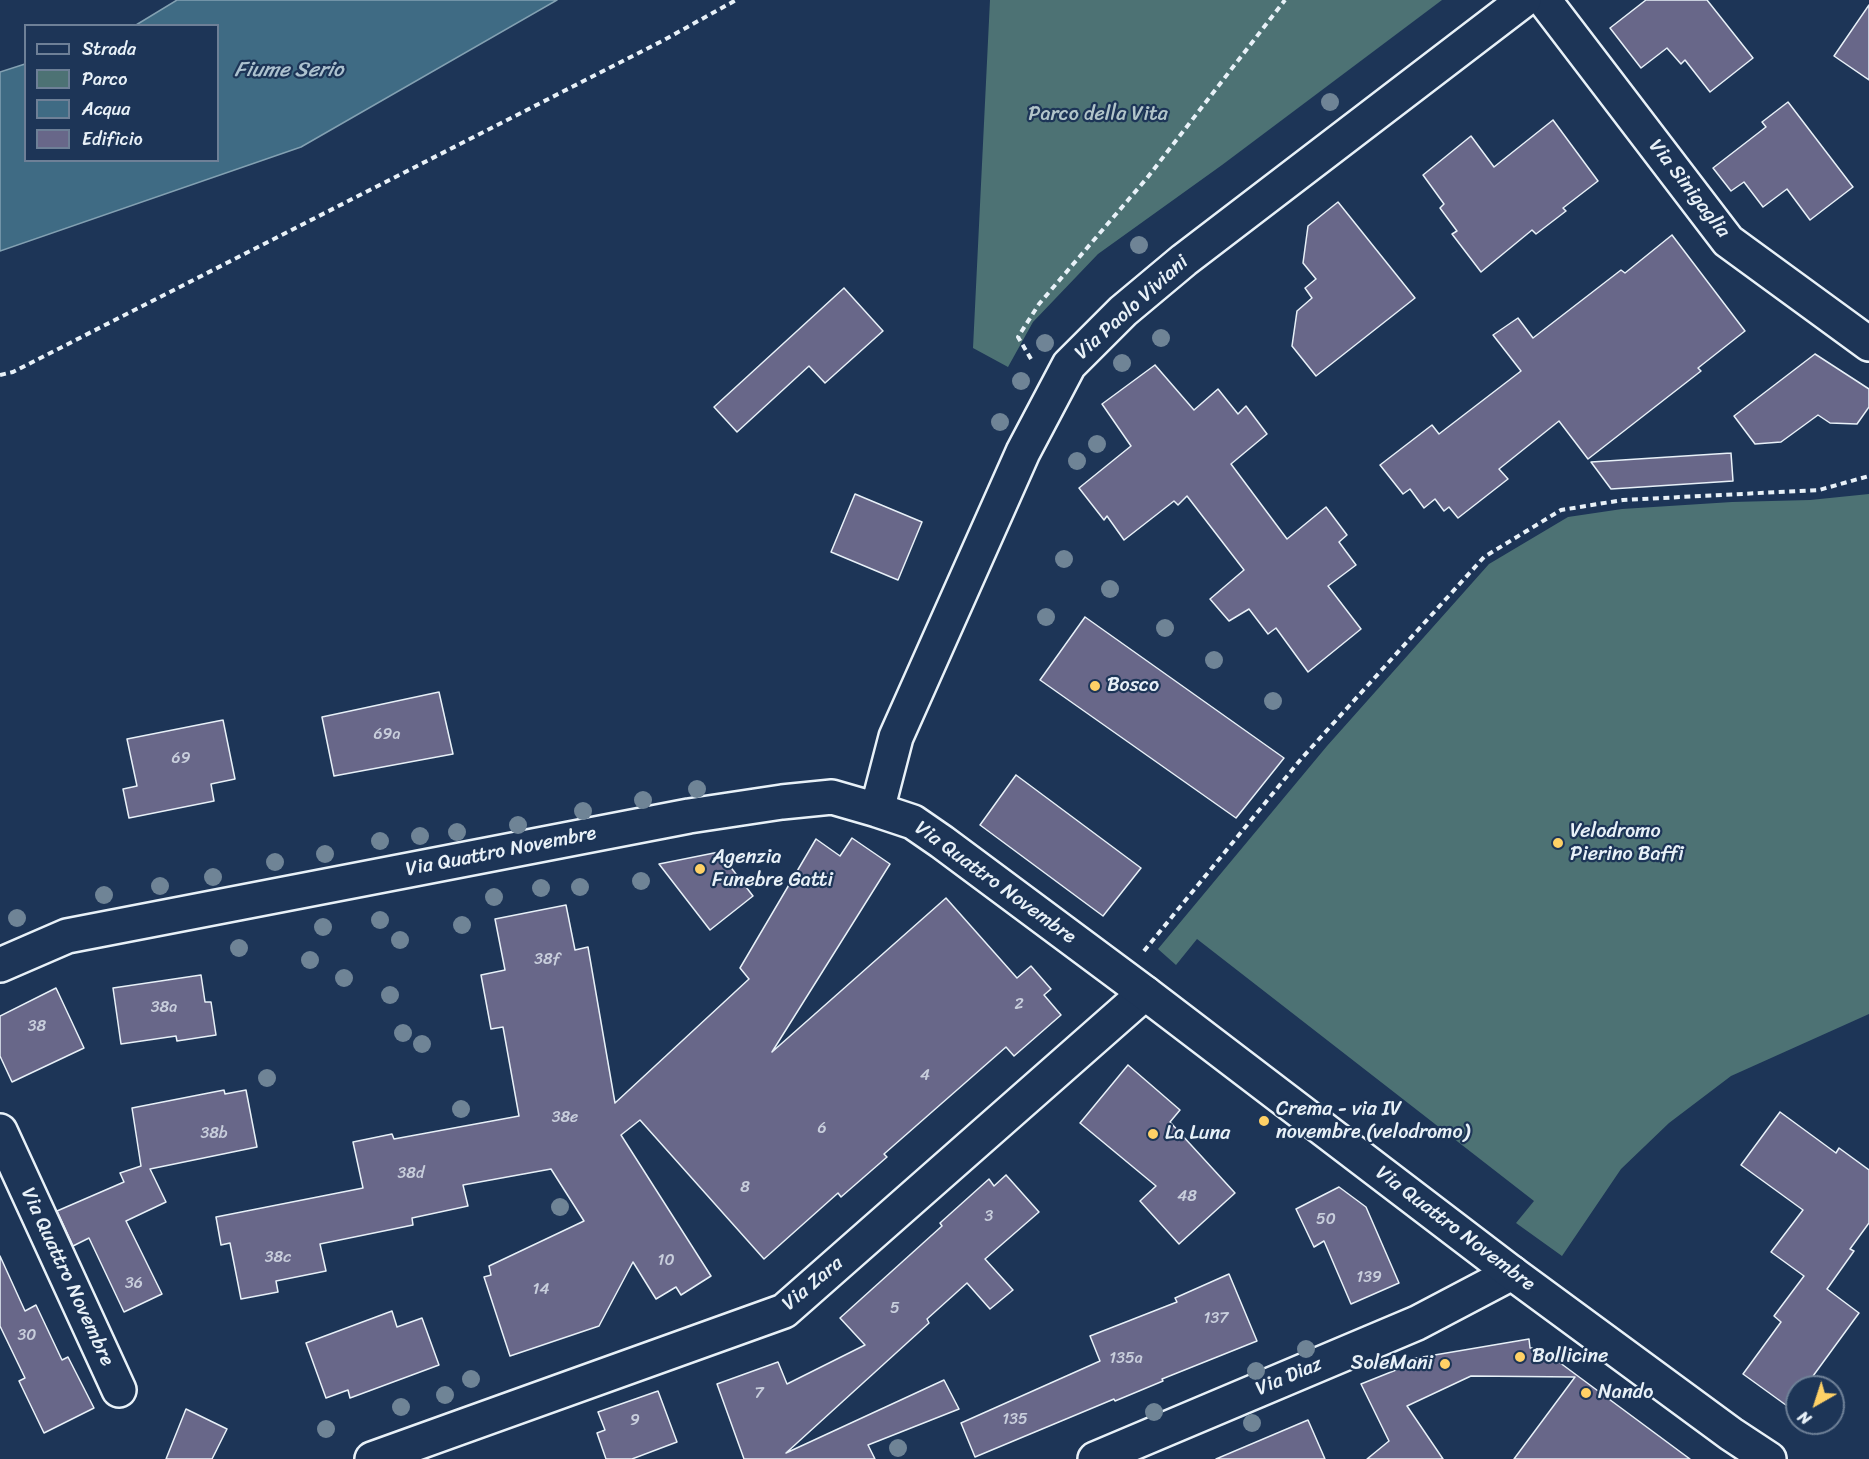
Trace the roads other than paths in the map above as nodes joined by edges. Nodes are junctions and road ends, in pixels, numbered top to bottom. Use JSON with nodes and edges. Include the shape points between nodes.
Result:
{"nodes":[{"id":1,"x":1524,"y":0,"type":"edge"},
{"id":2,"x":1544,"y":0,"type":"edge"},
{"id":3,"x":1869,"y":344,"type":"edge"},
{"id":4,"x":877,"y":810,"type":"junction"},
{"id":5,"x":0,"y":965,"type":"edge"},
{"id":6,"x":1134,"y":985,"type":"junction"},
{"id":7,"x":0,"y":1131,"type":"edge"},
{"id":8,"x":1512,"y":1273,"type":"junction"},
{"id":9,"x":118,"y":1389,"type":"dead end"},
{"id":10,"x":372,"y":1459,"type":"edge"},
{"id":11,"x":1095,"y":1459,"type":"edge"},
{"id":12,"x":1769,"y":1459,"type":"edge"}],
"edges":[{"from":1,"to":4,"type":"street","name":"Via Paolo Viviani","via":[[1184,260],[1123,311],[1069,365],[1023,452],[896,737]]},
{"from":2,"to":3,"type":"street","name":"Via Sinigaglia","via":[[1728,241]]},
{"from":4,"to":5,"type":"street","name":"Via Quattro Novembre","via":[[832,797],[688,816],[67,936]]},
{"from":4,"to":6,"type":"street","name":"Via Quattro Novembre","via":[[913,822]]},
{"from":6,"to":8,"type":"street","name":"Via Quattro Novembre"},
{"from":6,"to":10,"type":"street","name":"Via Zara","via":[[784,1311]]},
{"from":7,"to":9,"type":"street","name":"Via Quattro Novembre"},
{"from":8,"to":11,"type":"street","name":"Via Diaz","via":[[1417,1323]]},
{"from":8,"to":12,"type":"street","name":"Via Quattro Novembre"}]}
